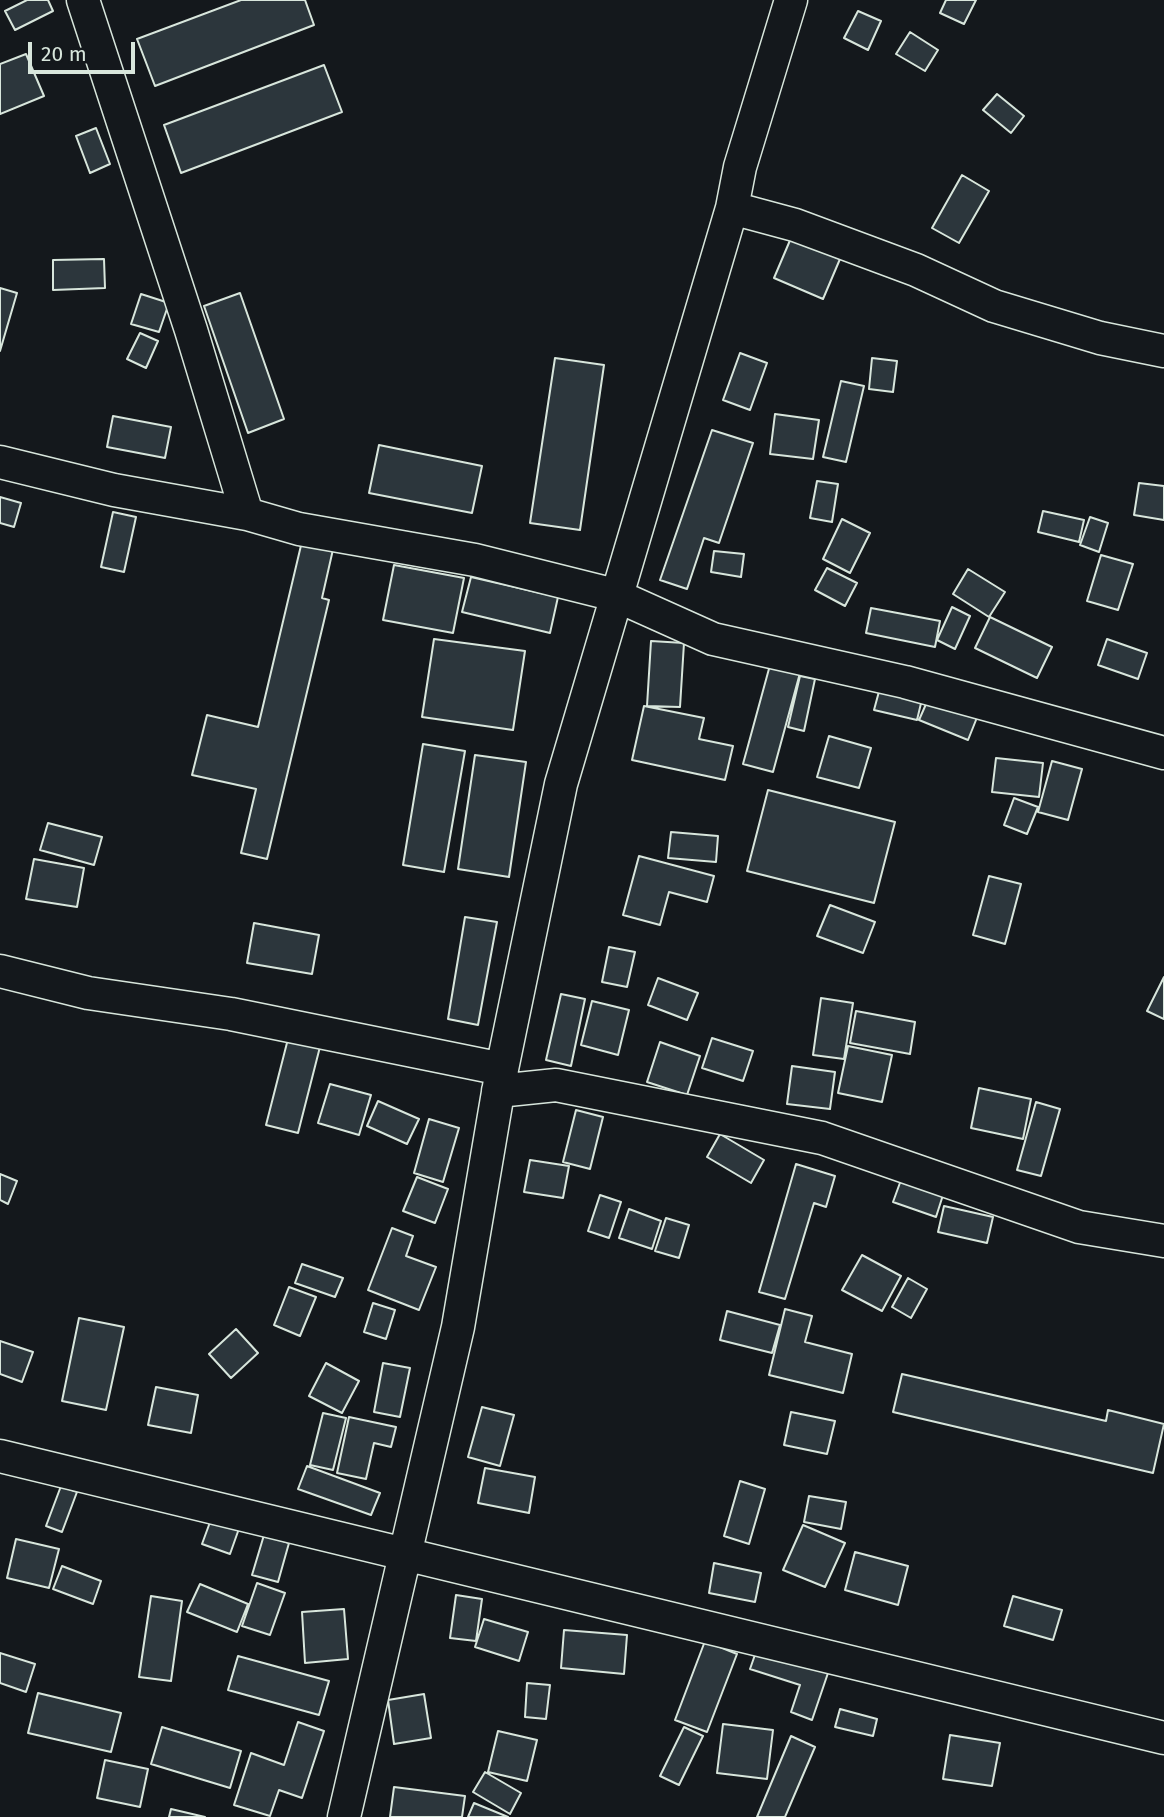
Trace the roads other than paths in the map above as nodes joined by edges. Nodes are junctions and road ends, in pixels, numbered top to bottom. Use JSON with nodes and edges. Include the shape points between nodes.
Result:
{"nodes":[{"id":1,"x":83,"y":0,"type":"edge"},
{"id":2,"x":791,"y":0,"type":"edge"},
{"id":3,"x":732,"y":208,"type":"junction"},
{"id":4,"x":1164,"y":351,"type":"edge"},
{"id":5,"x":0,"y":463,"type":"edge"},
{"id":6,"x":247,"y":514,"type":"junction"},
{"id":7,"x":615,"y":595,"type":"junction"},
{"id":8,"x":1164,"y":753,"type":"edge"},
{"id":9,"x":0,"y":971,"type":"edge"},
{"id":10,"x":500,"y":1080,"type":"junction"},
{"id":11,"x":1164,"y":1241,"type":"edge"},
{"id":12,"x":0,"y":1456,"type":"edge"},
{"id":13,"x":405,"y":1555,"type":"junction"},
{"id":14,"x":1164,"y":1738,"type":"edge"},
{"id":15,"x":344,"y":1817,"type":"edge"}],
"edges":[{"from":1,"to":6,"type":"street"},
{"from":2,"to":3,"type":"street"},
{"from":3,"to":4,"type":"street","via":[[795,225],[916,270],[995,306],[1100,338]]},
{"from":3,"to":7,"type":"street"},
{"from":5,"to":6,"type":"street"},
{"from":6,"to":7,"type":"street","via":[[299,529],[475,560]]},
{"from":7,"to":8,"type":"street","via":[[713,639],[905,682]]},
{"from":7,"to":10,"type":"street","via":[[561,784]]},
{"from":9,"to":10,"type":"street","via":[[88,993],[231,1014]]},
{"from":10,"to":11,"type":"street","via":[[556,1086],[822,1138],[1079,1227]]},
{"from":10,"to":13,"type":"street","via":[[458,1327]]},
{"from":12,"to":13,"type":"street"},
{"from":13,"to":14,"type":"street"},
{"from":13,"to":15,"type":"street"}]}
